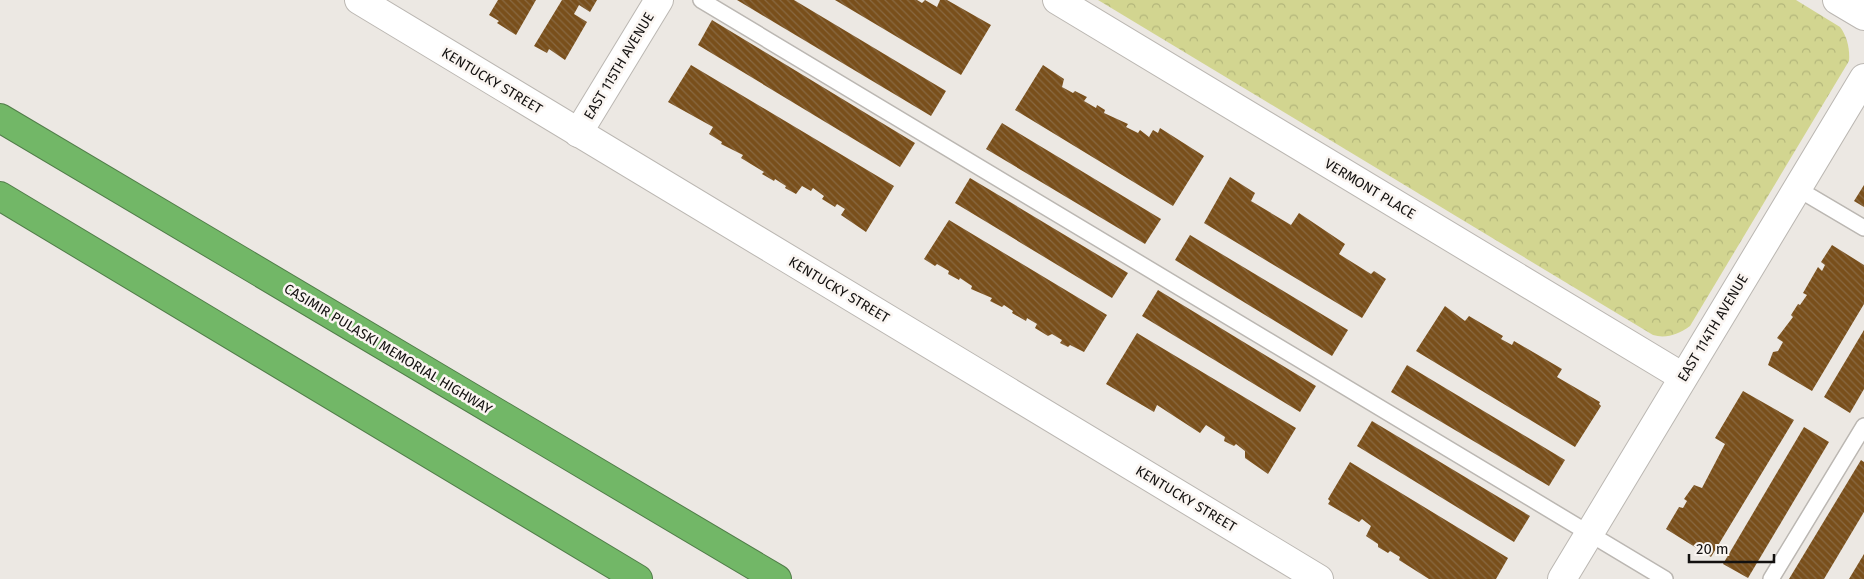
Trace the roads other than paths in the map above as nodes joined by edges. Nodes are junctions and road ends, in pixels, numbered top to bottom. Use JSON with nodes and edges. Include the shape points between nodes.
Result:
{"nodes":[{"id":1,"x":359,"y":0,"type":"edge"},
{"id":2,"x":659,"y":0,"type":"edge"},
{"id":3,"x":701,"y":0,"type":"edge"},
{"id":4,"x":1057,"y":0,"type":"edge"},
{"id":5,"x":1838,"y":0,"type":"edge"},
{"id":6,"x":1864,"y":16,"type":"edge"},
{"id":7,"x":1864,"y":78,"type":"edge"},
{"id":8,"x":0,"y":118,"type":"edge"},
{"id":9,"x":578,"y":133,"type":"junction"},
{"id":10,"x":1798,"y":188,"type":"junction"},
{"id":11,"x":0,"y":196,"type":"edge"},
{"id":12,"x":1864,"y":228,"type":"edge"},
{"id":13,"x":1683,"y":377,"type":"junction"},
{"id":14,"x":1864,"y":426,"type":"edge"},
{"id":15,"x":1590,"y":534,"type":"junction"},
{"id":16,"x":638,"y":579,"type":"edge"},
{"id":17,"x":777,"y":579,"type":"edge"},
{"id":18,"x":1319,"y":579,"type":"edge"},
{"id":19,"x":1562,"y":579,"type":"edge"},
{"id":20,"x":1665,"y":579,"type":"edge"},
{"id":21,"x":1772,"y":579,"type":"edge"}],
"edges":[{"from":1,"to":9,"type":"street","name":"KENTUCKY STREET"},
{"from":2,"to":9,"type":"street","name":"EAST 115TH AVENUE"},
{"from":3,"to":15,"type":"lane"},
{"from":4,"to":13,"type":"street","name":"VERMONT PLACE"},
{"from":5,"to":6,"type":"street"},
{"from":7,"to":10,"type":"street","name":"EAST 114TH AVENUE"},
{"from":8,"to":17,"type":"highway","name":"CASIMIR PULASKI MEMORIAL HIGHWAY"},
{"from":9,"to":18,"type":"street","name":"KENTUCKY STREET"},
{"from":10,"to":12,"type":"lane"},
{"from":10,"to":13,"type":"street","name":"EAST 114TH AVENUE"},
{"from":11,"to":16,"type":"highway"},
{"from":13,"to":15,"type":"street","name":"EAST 114TH AVENUE"},
{"from":14,"to":21,"type":"lane"},
{"from":15,"to":19,"type":"street","name":"EAST 114TH AVENUE"},
{"from":15,"to":20,"type":"lane"}]}
